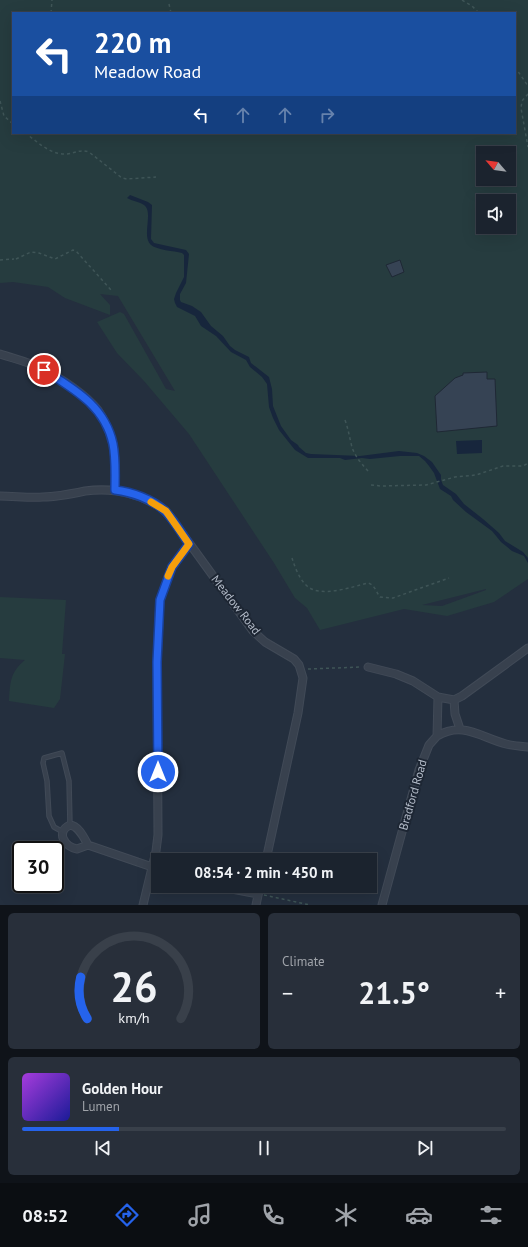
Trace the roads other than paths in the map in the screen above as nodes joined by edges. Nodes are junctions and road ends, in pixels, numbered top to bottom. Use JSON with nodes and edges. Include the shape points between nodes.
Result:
{"nodes":[{"id":1,"x":0,"y":354,"type":"edge"},
{"id":2,"x":115,"y":490,"type":"junction"},
{"id":3,"x":0,"y":496,"type":"edge"},
{"id":4,"x":189,"y":544,"type":"junction"},
{"id":5,"x":528,"y":648,"type":"edge"},
{"id":6,"x":368,"y":667,"type":"road end"},
{"id":7,"x":438,"y":697,"type":"junction"},
{"id":8,"x":454,"y":700,"type":"junction"},
{"id":9,"x":460,"y":729,"type":"junction"},
{"id":10,"x":437,"y":736,"type":"junction"},
{"id":11,"x":528,"y":747,"type":"edge"},
{"id":12,"x":70,"y":825,"type":"junction"},
{"id":13,"x":63,"y":832,"type":"junction"},
{"id":14,"x":88,"y":845,"type":"junction"},
{"id":15,"x":156,"y":853,"type":"edge"},
{"id":16,"x":268,"y":853,"type":"edge"},
{"id":17,"x":151,"y":867,"type":"edge"},
{"id":18,"x":151,"y":880,"type":"edge"},
{"id":19,"x":253,"y":893,"type":"edge"},
{"id":20,"x":258,"y":894,"type":"joint"},
{"id":21,"x":143,"y":905,"type":"edge"},
{"id":22,"x":256,"y":905,"type":"edge"},
{"id":23,"x":382,"y":905,"type":"edge"}],
"edges":[{"from":1,"to":2,"type":"street","via":[[44,370],[70,387],[98,411],[113,444]]},
{"from":2,"to":3,"type":"street","name":"Meadow Road","via":[[86,491],[41,498]]},
{"from":2,"to":4,"type":"street","name":"Meadow Road","via":[[140,497],[162,508]]},
{"from":4,"to":15,"type":"street","via":[[172,567],[160,600]]},
{"from":4,"to":16,"type":"street","name":"Meadow Road","via":[[253,631],[265,642],[294,659],[303,678],[298,713]]},
{"from":5,"to":8,"type":"street"},
{"from":6,"to":7,"type":"street","via":[[396,674]]},
{"from":7,"to":8,"type":"street"},
{"from":7,"to":10,"type":"street"},
{"from":8,"to":9,"type":"street"},
{"from":9,"to":10,"type":"street"},
{"from":9,"to":11,"type":"street","via":[[507,744]]},
{"from":10,"to":23,"type":"street","name":"Bradford Road","via":[[429,745],[419,770]]},
{"from":12,"to":13,"type":"street"},
{"from":12,"to":13,"type":"lane","via":[[69,781],[62,753],[44,758],[43,763],[49,816],[54,827]]},
{"from":12,"to":14,"type":"street","via":[[78,829]]},
{"from":13,"to":14,"type":"street","via":[[69,847],[77,849]]},
{"from":14,"to":17,"type":"street"},
{"from":18,"to":21,"type":"street"},
{"from":19,"to":20,"type":"street"},
{"from":20,"to":22,"type":"street"}]}
